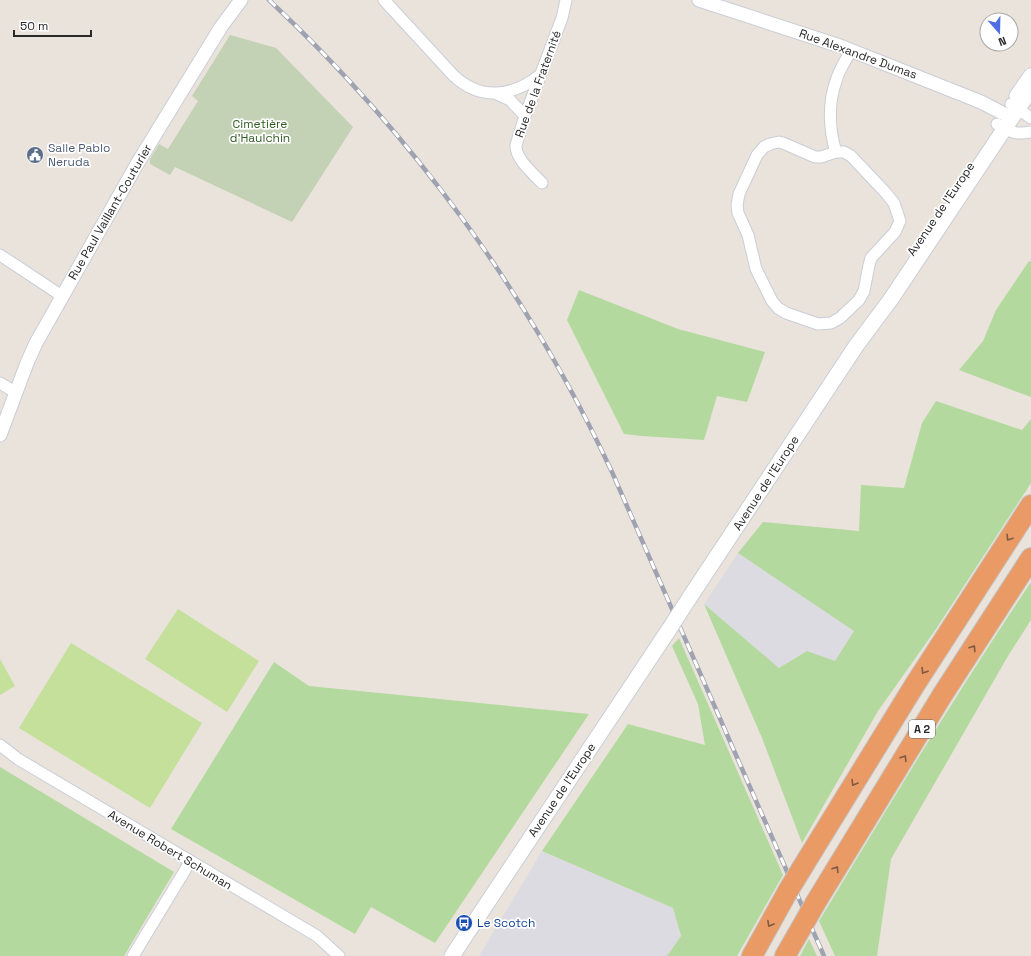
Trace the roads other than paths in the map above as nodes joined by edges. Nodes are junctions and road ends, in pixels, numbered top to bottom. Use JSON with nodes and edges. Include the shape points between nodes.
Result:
{"nodes":[{"id":1,"x":241,"y":0,"type":"edge"},
{"id":2,"x":384,"y":0,"type":"edge"},
{"id":3,"x":566,"y":0,"type":"edge"},
{"id":4,"x":699,"y":0,"type":"edge"},
{"id":5,"x":851,"y":50,"type":"junction"},
{"id":6,"x":540,"y":75,"type":"junction"},
{"id":7,"x":1031,"y":76,"type":"edge"},
{"id":8,"x":1031,"y":89,"type":"edge"},
{"id":9,"x":498,"y":94,"type":"junction"},
{"id":10,"x":525,"y":116,"type":"junction"},
{"id":11,"x":1008,"y":116,"type":"junction"},
{"id":12,"x":1031,"y":118,"type":"edge"},
{"id":13,"x":1031,"y":132,"type":"edge"},
{"id":14,"x":836,"y":152,"type":"junction"},
{"id":15,"x":542,"y":183,"type":"dead end"},
{"id":16,"x":0,"y":255,"type":"edge"},
{"id":17,"x":62,"y":296,"type":"junction"},
{"id":18,"x":0,"y":383,"type":"edge"},
{"id":19,"x":15,"y":392,"type":"junction"},
{"id":20,"x":0,"y":435,"type":"edge"},
{"id":21,"x":1031,"y":506,"type":"edge"},
{"id":22,"x":1031,"y":558,"type":"edge"},
{"id":23,"x":0,"y":745,"type":"edge"},
{"id":24,"x":190,"y":862,"type":"junction"},
{"id":25,"x":453,"y":954,"type":"edge"},
{"id":26,"x":133,"y":956,"type":"edge"},
{"id":27,"x":338,"y":956,"type":"edge"},
{"id":28,"x":752,"y":956,"type":"edge"},
{"id":29,"x":785,"y":956,"type":"edge"}],
"edges":[{"from":1,"to":17,"type":"street","name":"Rue Paul Vaillant-Couturier","via":[[221,27],[136,164]]},
{"from":2,"to":9,"type":"street","via":[[462,83],[478,90]]},
{"from":3,"to":6,"type":"street","name":"Rue de la Fraternité","via":[[562,18]]},
{"from":4,"to":5,"type":"street","name":"Rue Alexandre Dumas"},
{"from":5,"to":11,"type":"street","name":"Rue Alexandre Dumas","via":[[981,102]]},
{"from":5,"to":14,"type":"street","via":[[836,79],[832,97],[832,130]]},
{"from":6,"to":9,"type":"street","via":[[520,87]]},
{"from":6,"to":10,"type":"street","name":"Rue de la Fraternité"},
{"from":7,"to":11,"type":"main road","name":"Avenue de l'Europe"},
{"from":8,"to":11,"type":"main road","name":"Avenue de l'Europe"},
{"from":9,"to":10,"type":"street","via":[[510,100]]},
{"from":10,"to":15,"type":"street","name":"Rue de la Fraternité","via":[[516,152]]},
{"from":11,"to":12,"type":"street"},
{"from":11,"to":13,"type":"street","via":[[1015,133]]},
{"from":11,"to":25,"type":"main road","name":"Avenue de l'Europe","bridge":true,"via":[[927,228],[856,346]]},
{"from":14,"to":14,"type":"street","via":[[844,152],[851,156],[885,192],[894,203],[900,221],[896,232],[871,258],[864,291],[856,304],[836,321],[818,324],[786,313],[775,305],[756,269],[748,235],[737,205],[739,194],[757,155],[770,144],[783,143],[815,157]]},
{"from":16,"to":17,"type":"street"},
{"from":17,"to":19,"type":"street","name":"Rue Paul Vaillant-Couturier","via":[[33,349]]},
{"from":18,"to":19,"type":"street"},
{"from":19,"to":20,"type":"street","name":"Rue Paul Vaillant-Couturier"},
{"from":21,"to":28,"type":"highway","number":"A 2","one_way":true,"bridge":true,"via":[[918,680],[788,891]]},
{"from":29,"to":22,"type":"highway","number":"A 2","one_way":true,"bridge":true,"via":[[943,694]]},
{"from":23,"to":24,"type":"street","name":"Avenue Robert Schuman","via":[[18,759]]},
{"from":24,"to":26,"type":"street"},
{"from":24,"to":27,"type":"street","name":"Avenue Robert Schuman","via":[[317,936]]}]}
